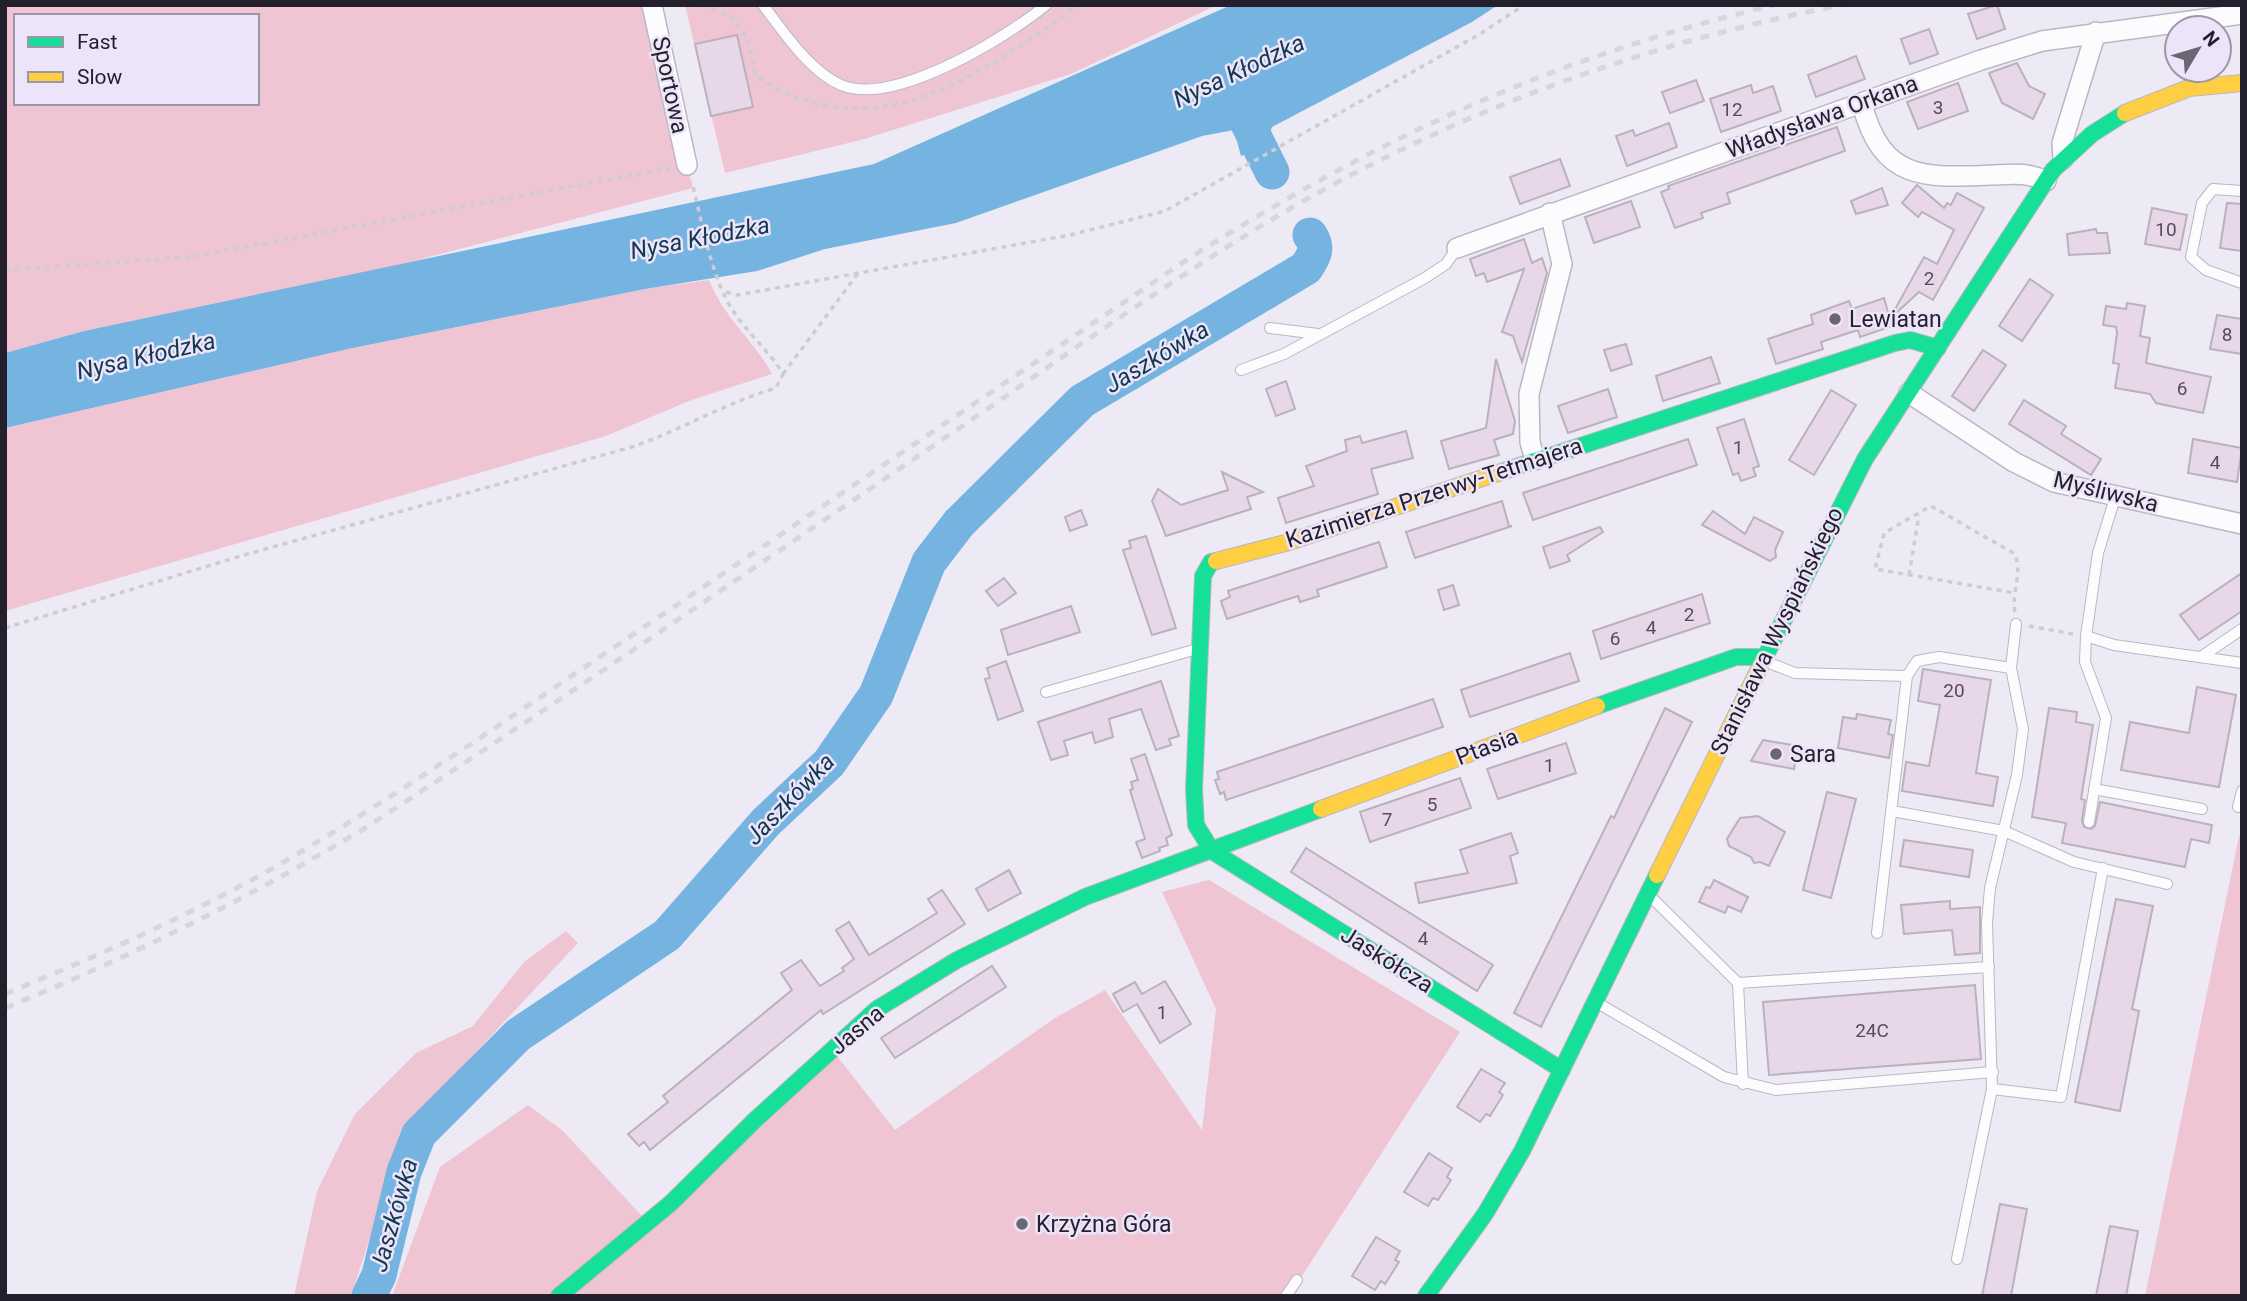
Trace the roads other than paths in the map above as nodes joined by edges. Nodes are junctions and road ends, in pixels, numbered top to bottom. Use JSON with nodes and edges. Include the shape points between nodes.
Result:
{"nodes":[{"id":1,"x":652,"y":5,"type":"edge"},
{"id":2,"x":763,"y":5,"type":"edge"},
{"id":3,"x":1046,"y":5,"type":"edge"},
{"id":4,"x":2242,"y":14,"type":"edge"},
{"id":5,"x":2096,"y":32,"type":"junction"},
{"id":6,"x":2242,"y":83,"type":"edge"},
{"id":7,"x":1862,"y":104,"type":"junction"},
{"id":8,"x":2063,"y":159,"type":"junction"},
{"id":9,"x":684,"y":166,"type":"road end"},
{"id":10,"x":2046,"y":181,"type":"junction"},
{"id":11,"x":2242,"y":191,"type":"edge"},
{"id":12,"x":1550,"y":213,"type":"junction"},
{"id":13,"x":1457,"y":248,"type":"joint"},
{"id":14,"x":2242,"y":283,"type":"edge"},
{"id":15,"x":1270,"y":328,"type":"dead end"},
{"id":16,"x":1322,"y":334,"type":"junction"},
{"id":17,"x":1938,"y":348,"type":"junction"},
{"id":18,"x":1241,"y":370,"type":"dead end"},
{"id":19,"x":1909,"y":393,"type":"junction"},
{"id":20,"x":1535,"y":460,"type":"junction"},
{"id":21,"x":2115,"y":498,"type":"junction"},
{"id":22,"x":2242,"y":524,"type":"edge"},
{"id":23,"x":2016,"y":624,"type":"road end"},
{"id":24,"x":2242,"y":629,"type":"edge"},
{"id":25,"x":2086,"y":636,"type":"junction"},
{"id":26,"x":1200,"y":648,"type":"junction"},
{"id":27,"x":2201,"y":657,"type":"junction"},
{"id":28,"x":1764,"y":659,"type":"junction"},
{"id":29,"x":2242,"y":663,"type":"edge"},
{"id":30,"x":2011,"y":668,"type":"junction"},
{"id":31,"x":1907,"y":676,"type":"junction"},
{"id":32,"x":1046,"y":692,"type":"dead end"},
{"id":33,"x":2094,"y":789,"type":"junction"},
{"id":34,"x":2242,"y":791,"type":"edge"},
{"id":35,"x":2238,"y":807,"type":"dead end"},
{"id":36,"x":2202,"y":809,"type":"dead end"},
{"id":37,"x":1892,"y":811,"type":"junction"},
{"id":38,"x":2089,"y":822,"type":"dead end"},
{"id":39,"x":2004,"y":831,"type":"junction"},
{"id":40,"x":1212,"y":851,"type":"junction"},
{"id":41,"x":2103,"y":868,"type":"junction"},
{"id":42,"x":2168,"y":884,"type":"dead end"},
{"id":43,"x":1648,"y":894,"type":"junction"},
{"id":44,"x":1877,"y":933,"type":"dead end"},
{"id":45,"x":1989,"y":967,"type":"junction"},
{"id":46,"x":1738,"y":983,"type":"junction"},
{"id":47,"x":1595,"y":1002,"type":"junction"},
{"id":48,"x":1563,"y":1070,"type":"junction"},
{"id":49,"x":1993,"y":1072,"type":"junction"},
{"id":50,"x":1743,"y":1084,"type":"junction"},
{"id":51,"x":1992,"y":1088,"type":"junction"},
{"id":52,"x":1957,"y":1259,"type":"dead end"},
{"id":53,"x":1297,"y":1280,"type":"dead end"},
{"id":54,"x":559,"y":1296,"type":"edge"},
{"id":55,"x":1286,"y":1296,"type":"edge"},
{"id":56,"x":1426,"y":1296,"type":"edge"}],
"edges":[{"from":1,"to":9,"type":"street","name":"Sportowa"},
{"from":2,"to":3,"type":"lane","via":[[821,73],[843,86],[872,90],[938,71],[986,46]]},
{"from":4,"to":5,"type":"street","name":"Władysława Orkana"},
{"from":5,"to":7,"type":"street","name":"Władysława Orkana","via":[[2042,41]]},
{"from":5,"to":8,"type":"street","via":[[2062,143]]},
{"from":6,"to":8,"type":"street","name":"Stanisława Wyspiańskiego","via":[[2220,82],[2183,90],[2136,107]]},
{"from":7,"to":10,"type":"street","via":[[1868,128],[1896,164],[1918,173],[2026,173]]},
{"from":7,"to":12,"type":"street","name":"Władysława Orkana"},
{"from":8,"to":10,"type":"street","name":"Stanisława Wyspiańskiego"},
{"from":10,"to":17,"type":"street","name":"Stanisława Wyspiańskiego"},
{"from":11,"to":14,"type":"lane","via":[[2213,189],[2202,203],[2191,257],[2206,270]]},
{"from":12,"to":13,"type":"street","name":"Władysława Orkana"},
{"from":12,"to":20,"type":"street","via":[[1562,264],[1529,394]]},
{"from":13,"to":16,"type":"lane","via":[[1446,264],[1425,278]]},
{"from":15,"to":16,"type":"lane"},
{"from":16,"to":18,"type":"lane","via":[[1271,361]]},
{"from":17,"to":19,"type":"street","name":"Stanisława Wyspiańskiego"},
{"from":17,"to":20,"type":"street","name":"Kazimierza Przerwy-Tetmajera","via":[[1910,340],[1895,343]]},
{"from":19,"to":21,"type":"street","name":"Myśliwska","via":[[2014,462],[2054,482]]},
{"from":19,"to":28,"type":"street","name":"Stanisława Wyspiańskiego","via":[[1838,507]]},
{"from":20,"to":26,"type":"street","name":"Kazimierza Przerwy-Tetmajera","via":[[1289,542],[1211,562],[1203,576]]},
{"from":21,"to":22,"type":"street","name":"Myśliwska"},
{"from":21,"to":25,"type":"lane","via":[[2098,553]]},
{"from":23,"to":30,"type":"lane"},
{"from":24,"to":27,"type":"lane"},
{"from":25,"to":27,"type":"lane","via":[[2115,645]]},
{"from":25,"to":33,"type":"lane","via":[[2085,662],[2106,718]]},
{"from":26,"to":32,"type":"lane"},
{"from":26,"to":40,"type":"street","name":"Kazimierza Przerwy-Tetmajera","via":[[1196,825]]},
{"from":27,"to":29,"type":"lane"},
{"from":28,"to":31,"type":"lane","via":[[1795,673]]},
{"from":28,"to":40,"type":"street","name":"Ptasia","via":[[1736,657],[1653,685]]},
{"from":28,"to":43,"type":"street","name":"Stanisława Wyspiańskiego"},
{"from":30,"to":31,"type":"lane","via":[[1939,657],[1917,661]]},
{"from":30,"to":39,"type":"lane","via":[[2024,729]]},
{"from":31,"to":37,"type":"lane"},
{"from":33,"to":36,"type":"lane"},
{"from":33,"to":38,"type":"lane"},
{"from":34,"to":35,"type":"lane"},
{"from":37,"to":39,"type":"lane"},
{"from":37,"to":44,"type":"lane"},
{"from":39,"to":41,"type":"lane","via":[[2034,847]]},
{"from":39,"to":45,"type":"lane","via":[[1990,888]]},
{"from":40,"to":48,"type":"street","name":"Jaskółcza"},
{"from":40,"to":54,"type":"street","name":"Jasna","via":[[1085,897],[957,960],[877,1009],[671,1203]]},
{"from":41,"to":42,"type":"lane"},
{"from":41,"to":51,"type":"lane","via":[[2061,1097]]},
{"from":43,"to":46,"type":"lane"},
{"from":43,"to":47,"type":"street","name":"Stanisława Wyspiańskiego"},
{"from":45,"to":46,"type":"lane"},
{"from":45,"to":49,"type":"lane"},
{"from":46,"to":50,"type":"lane"},
{"from":47,"to":48,"type":"street","name":"Stanisława Wyspiańskiego"},
{"from":47,"to":50,"type":"lane"},
{"from":48,"to":56,"type":"street","name":"Stanisława Wyspiańskiego","via":[[1485,1214]]},
{"from":49,"to":50,"type":"lane","via":[[1776,1090]]},
{"from":49,"to":51,"type":"lane"},
{"from":51,"to":52,"type":"lane"},
{"from":53,"to":55,"type":"lane"}]}
